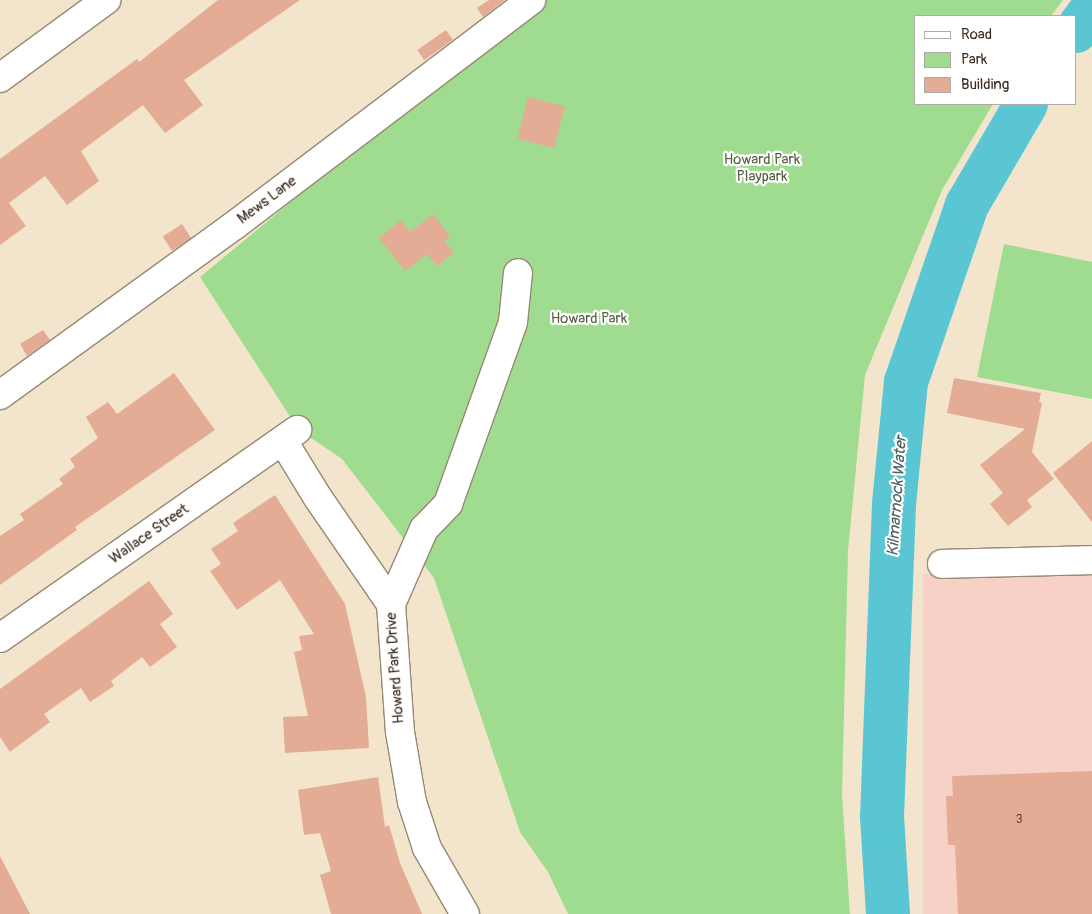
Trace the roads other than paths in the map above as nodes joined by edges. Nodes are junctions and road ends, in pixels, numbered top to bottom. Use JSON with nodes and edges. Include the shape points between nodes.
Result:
{"nodes":[{"id":1,"x":106,"y":0,"type":"edge"},
{"id":2,"x":531,"y":0,"type":"edge"},
{"id":3,"x":0,"y":78,"type":"edge"},
{"id":4,"x":518,"y":273,"type":"dead end"},
{"id":5,"x":0,"y":395,"type":"edge"},
{"id":6,"x":291,"y":435,"type":"joint"},
{"id":7,"x":1092,"y":560,"type":"edge"},
{"id":8,"x":942,"y":564,"type":"dead end"},
{"id":9,"x":391,"y":604,"type":"junction"},
{"id":10,"x":0,"y":638,"type":"edge"},
{"id":11,"x":464,"y":914,"type":"edge"}],
"edges":[{"from":1,"to":3,"type":"street"},
{"from":2,"to":5,"type":"street","name":"Mews Lane","via":[[235,225]]},
{"from":4,"to":9,"type":"street","via":[[512,322],[448,504],[424,528]]},
{"from":6,"to":9,"type":"street","name":"Howard Park Drive","via":[[318,498]]},
{"from":6,"to":10,"type":"street","name":"Wallace Street"},
{"from":7,"to":8,"type":"street"},
{"from":9,"to":11,"type":"street","name":"Howard Park Drive","via":[[400,732],[412,802],[427,848]]}]}
